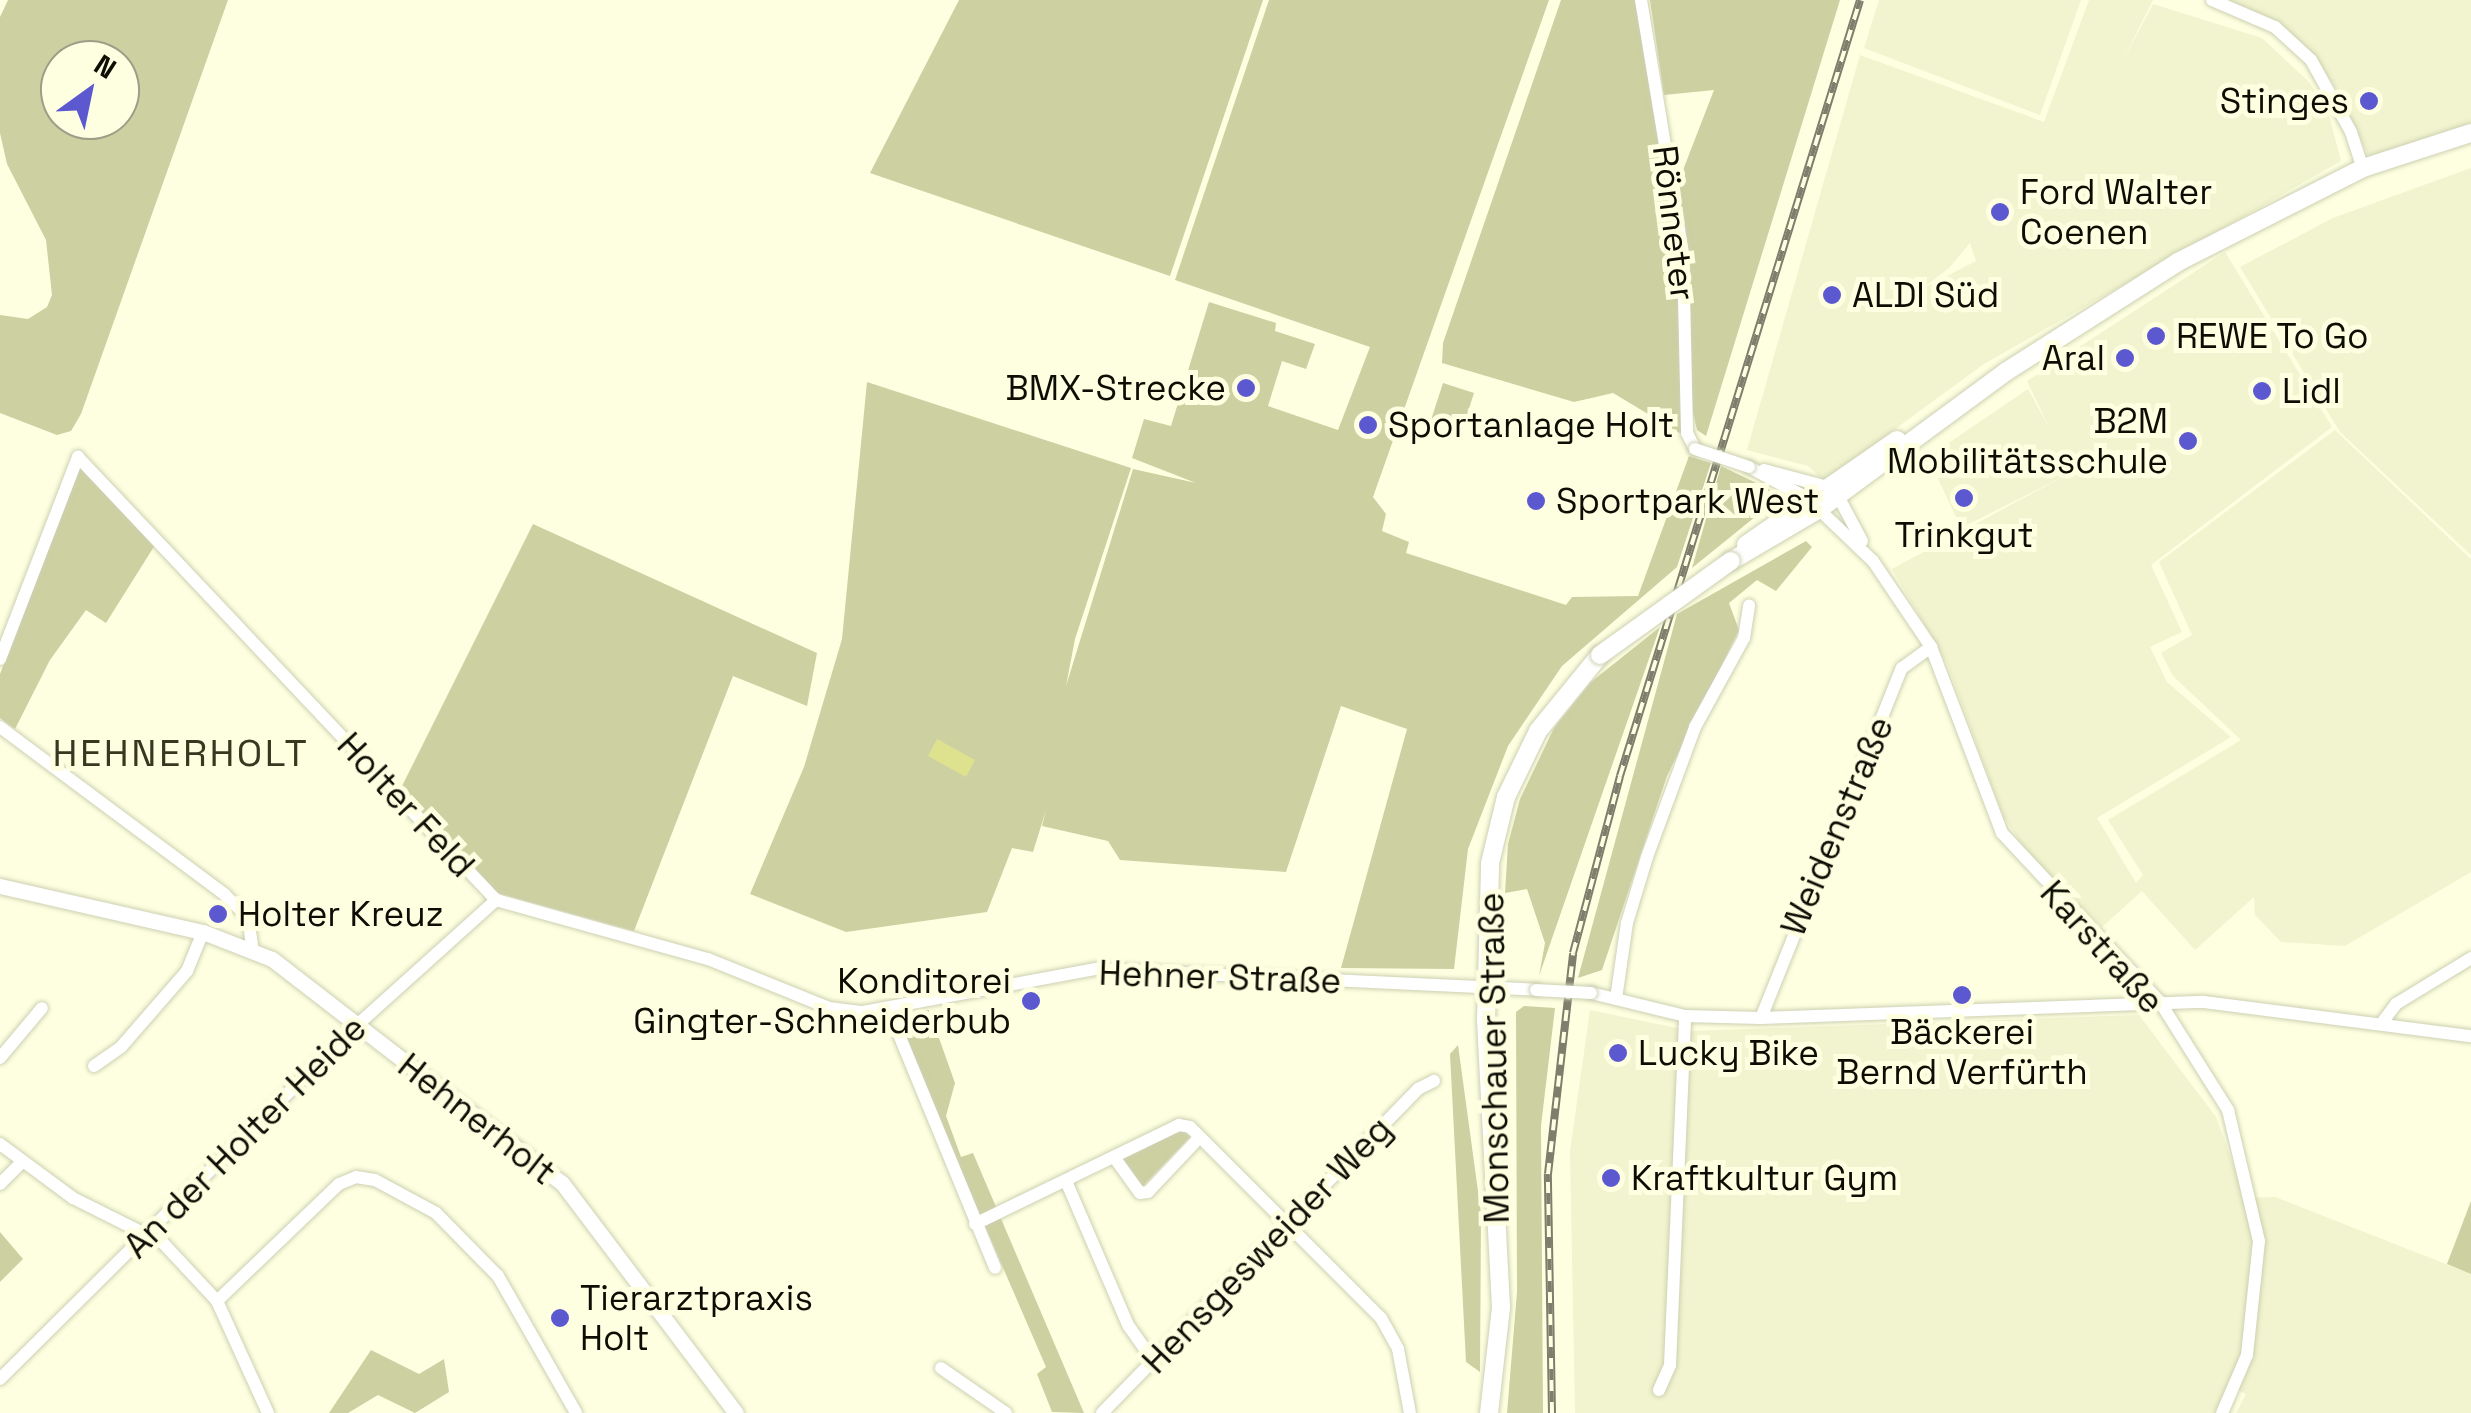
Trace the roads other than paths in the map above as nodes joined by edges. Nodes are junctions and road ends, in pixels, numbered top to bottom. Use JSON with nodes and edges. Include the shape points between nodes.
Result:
{"nodes":[{"id":1,"x":1641,"y":0,"type":"edge"},
{"id":2,"x":2212,"y":0,"type":"edge"},
{"id":3,"x":2471,"y":133,"type":"edge"},
{"id":4,"x":2363,"y":168,"type":"junction"},
{"id":5,"x":1750,"y":466,"type":"junction"},
{"id":6,"x":1831,"y":491,"type":"junction"},
{"id":7,"x":1814,"y":503,"type":"junction"},
{"id":8,"x":1870,"y":556,"type":"junction"},
{"id":9,"x":1749,"y":605,"type":"dead end"},
{"id":10,"x":1930,"y":647,"type":"junction"},
{"id":11,"x":0,"y":659,"type":"edge"},
{"id":12,"x":0,"y":727,"type":"edge"},
{"id":13,"x":0,"y":886,"type":"edge"},
{"id":14,"x":496,"y":900,"type":"junction"},
{"id":15,"x":202,"y":932,"type":"junction"},
{"id":16,"x":252,"y":947,"type":"junction"},
{"id":17,"x":2471,"y":958,"type":"edge"},
{"id":18,"x":716,"y":962,"type":"joint"},
{"id":19,"x":1488,"y":990,"type":"junction"},
{"id":20,"x":1616,"y":999,"type":"junction"},
{"id":21,"x":2160,"y":1002,"type":"junction"},
{"id":22,"x":42,"y":1008,"type":"dead end"},
{"id":23,"x":888,"y":1008,"type":"junction"},
{"id":24,"x":1686,"y":1016,"type":"junction"},
{"id":25,"x":1760,"y":1018,"type":"junction"},
{"id":26,"x":2382,"y":1024,"type":"junction"},
{"id":27,"x":355,"y":1028,"type":"junction"},
{"id":28,"x":2471,"y":1036,"type":"edge"},
{"id":29,"x":0,"y":1058,"type":"edge"},
{"id":30,"x":94,"y":1066,"type":"dead end"},
{"id":31,"x":1434,"y":1081,"type":"dead end"},
{"id":32,"x":1199,"y":1138,"type":"junction"},
{"id":33,"x":0,"y":1144,"type":"edge"},
{"id":34,"x":1114,"y":1157,"type":"junction"},
{"id":35,"x":21,"y":1163,"type":"junction"},
{"id":36,"x":1066,"y":1180,"type":"junction"},
{"id":37,"x":0,"y":1184,"type":"edge"},
{"id":38,"x":975,"y":1224,"type":"junction"},
{"id":39,"x":1289,"y":1224,"type":"junction"},
{"id":40,"x":147,"y":1233,"type":"junction"},
{"id":41,"x":994,"y":1268,"type":"dead end"},
{"id":42,"x":217,"y":1301,"type":"junction"},
{"id":43,"x":1154,"y":1362,"type":"junction"},
{"id":44,"x":942,"y":1368,"type":"dead end"},
{"id":45,"x":0,"y":1379,"type":"edge"},
{"id":46,"x":1658,"y":1390,"type":"dead end"},
{"id":47,"x":1116,"y":1408,"type":"edge"},
{"id":48,"x":268,"y":1413,"type":"edge"},
{"id":49,"x":576,"y":1413,"type":"edge"},
{"id":50,"x":736,"y":1413,"type":"edge"},
{"id":51,"x":1006,"y":1413,"type":"edge"},
{"id":52,"x":1102,"y":1413,"type":"edge"},
{"id":53,"x":1410,"y":1413,"type":"edge"},
{"id":54,"x":1489,"y":1413,"type":"edge"},
{"id":55,"x":2222,"y":1413,"type":"edge"}],
"edges":[{"from":1,"to":5,"type":"street","name":"Rönneter","bridge":true,"via":[[1683,254],[1693,448]]},
{"from":2,"to":4,"type":"street","via":[[2250,12],[2294,41],[2336,100]]},
{"from":3,"to":4,"type":"main road","name":"Monschauer Straße"},
{"from":4,"to":6,"type":"main road","name":"Monschauer Straße","via":[[2178,262]]},
{"from":5,"to":6,"type":"street"},
{"from":5,"to":7,"type":"street","name":"Karstraße"},
{"from":6,"to":7,"type":"main road","name":"Monschauer Straße"},
{"from":6,"to":8,"type":"street","name":"Karstraße"},
{"from":7,"to":8,"type":"street","name":"Karstraße"},
{"from":7,"to":19,"type":"main road","name":"Monschauer Straße","bridge":true,"via":[[1600,655],[1538,731],[1506,797],[1490,863]]},
{"from":8,"to":10,"type":"street","name":"Karstraße"},
{"from":9,"to":20,"type":"street","via":[[1744,638],[1695,727],[1652,842],[1627,923]]},
{"from":10,"to":21,"type":"street","name":"Karstraße","via":[[2002,833]]},
{"from":10,"to":25,"type":"street","name":"Weidenstraße","via":[[1902,668]]},
{"from":11,"to":14,"type":"street","name":"Holter Feld","via":[[78,456]]},
{"from":12,"to":16,"type":"street","via":[[225,895],[248,917]]},
{"from":13,"to":15,"type":"street","name":"Hehnerholt"},
{"from":14,"to":18,"type":"street","name":"Holter Feld"},
{"from":14,"to":27,"type":"street","name":"An der Holter Heide"},
{"from":15,"to":16,"type":"street","name":"Hehnerholt"},
{"from":15,"to":30,"type":"street","via":[[187,971],[121,1047]]},
{"from":16,"to":27,"type":"street","name":"Hehnerholt"},
{"from":17,"to":26,"type":"street","via":[[2396,1004]]},
{"from":18,"to":23,"type":"street","name":"Hehner Straße","via":[[829,1008]]},
{"from":19,"to":20,"type":"street","name":"Hehner Straße","bridge":true},
{"from":19,"to":23,"type":"street","name":"Hehner Straße","via":[[1096,969]]},
{"from":19,"to":54,"type":"main road","name":"Monschauer Straße","via":[[1501,1308]]},
{"from":20,"to":24,"type":"street","name":"Hehner Straße"},
{"from":21,"to":25,"type":"street","name":"Hehner Straße","via":[[2016,1013]]},
{"from":21,"to":26,"type":"street","name":"Hehner Straße"},
{"from":21,"to":55,"type":"street","name":"Karstraße","via":[[2234,1123],[2259,1229],[2247,1355]]},
{"from":22,"to":29,"type":"street"},
{"from":23,"to":38,"type":"street"},
{"from":24,"to":25,"type":"street","name":"Hehner Straße"},
{"from":24,"to":46,"type":"street","via":[[1670,1365]]},
{"from":26,"to":28,"type":"street","name":"Hehner Straße"},
{"from":27,"to":40,"type":"street","name":"An der Holter Heide"},
{"from":27,"to":50,"type":"street","name":"Hehnerholt","via":[[562,1183]]},
{"from":31,"to":39,"type":"street","name":"Hensgesweider Weg","via":[[1418,1088]]},
{"from":32,"to":34,"type":"street","via":[[1179,1125]]},
{"from":32,"to":34,"type":"street","via":[[1148,1192],[1140,1193]]},
{"from":32,"to":39,"type":"street"},
{"from":33,"to":35,"type":"street"},
{"from":34,"to":36,"type":"street"},
{"from":35,"to":37,"type":"street"},
{"from":35,"to":40,"type":"street"},
{"from":36,"to":38,"type":"street"},
{"from":36,"to":43,"type":"street","via":[[1128,1324]]},
{"from":38,"to":41,"type":"street"},
{"from":39,"to":43,"type":"street","name":"Hensgesweider Weg"},
{"from":39,"to":53,"type":"street","via":[[1381,1318],[1398,1349]]},
{"from":40,"to":42,"type":"street"},
{"from":40,"to":45,"type":"street","name":"An der Holter Heide"},
{"from":42,"to":48,"type":"street"},
{"from":42,"to":49,"type":"street","via":[[339,1184],[356,1176],[375,1180],[436,1213],[498,1276]]},
{"from":43,"to":47,"type":"street","name":"Hensgesweider Weg"},
{"from":44,"to":51,"type":"street"},
{"from":47,"to":52,"type":"street","name":"Hensgesweider Weg"}]}
